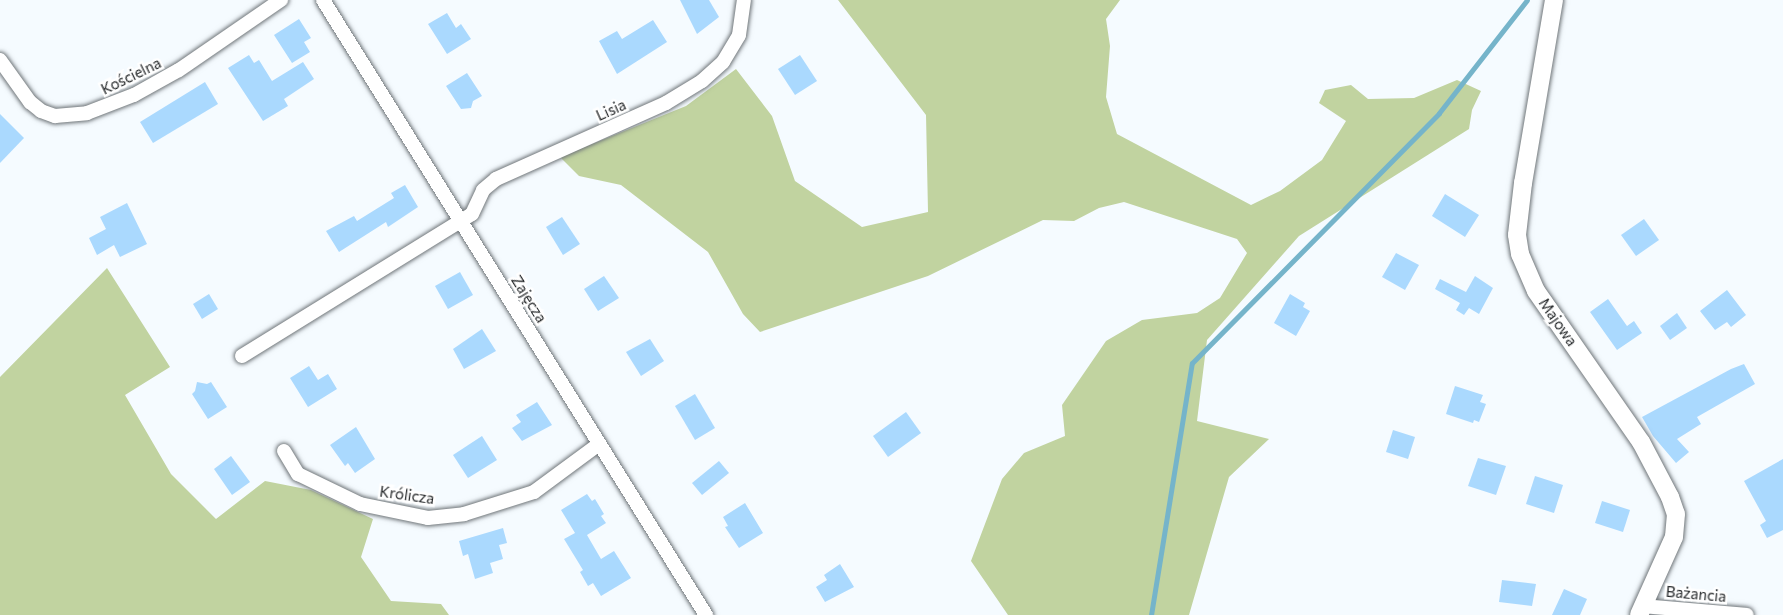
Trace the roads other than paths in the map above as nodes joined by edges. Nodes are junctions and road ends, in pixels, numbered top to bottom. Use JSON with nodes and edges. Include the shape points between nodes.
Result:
{"nodes":[{"id":1,"x":281,"y":0,"type":"edge"},
{"id":2,"x":323,"y":0,"type":"edge"},
{"id":3,"x":744,"y":0,"type":"edge"},
{"id":4,"x":1554,"y":0,"type":"edge"},
{"id":5,"x":0,"y":60,"type":"edge"},
{"id":6,"x":462,"y":221,"type":"junction"},
{"id":7,"x":242,"y":356,"type":"dead end"},
{"id":8,"x":599,"y":444,"type":"junction"},
{"id":9,"x":285,"y":451,"type":"dead end"},
{"id":10,"x":1641,"y":611,"type":"edge"},
{"id":11,"x":706,"y":615,"type":"edge"},
{"id":12,"x":1747,"y":615,"type":"edge"}],
"edges":[{"from":1,"to":5,"type":"street","name":"Kościelna","via":[[179,70],[135,95],[87,113],[55,116],[41,111]]},
{"from":2,"to":6,"type":"street","name":"Zajęcza"},
{"from":3,"to":6,"type":"street","name":"Lisia","via":[[739,35],[723,62],[702,81],[666,103],[496,179],[483,190],[472,214]]},
{"from":4,"to":10,"type":"street","name":"Majowa","via":[[1517,235],[1520,254],[1536,291],[1641,442],[1671,497],[1676,514],[1674,537]]},
{"from":6,"to":7,"type":"street"},
{"from":6,"to":8,"type":"street","name":"Zajęcza"},
{"from":8,"to":9,"type":"street","name":"Królicza","via":[[534,492],[464,514],[428,518],[360,504],[298,474]]},
{"from":8,"to":11,"type":"street","name":"Zajęcza"},
{"from":10,"to":12,"type":"street","name":"Bażancia"}]}
